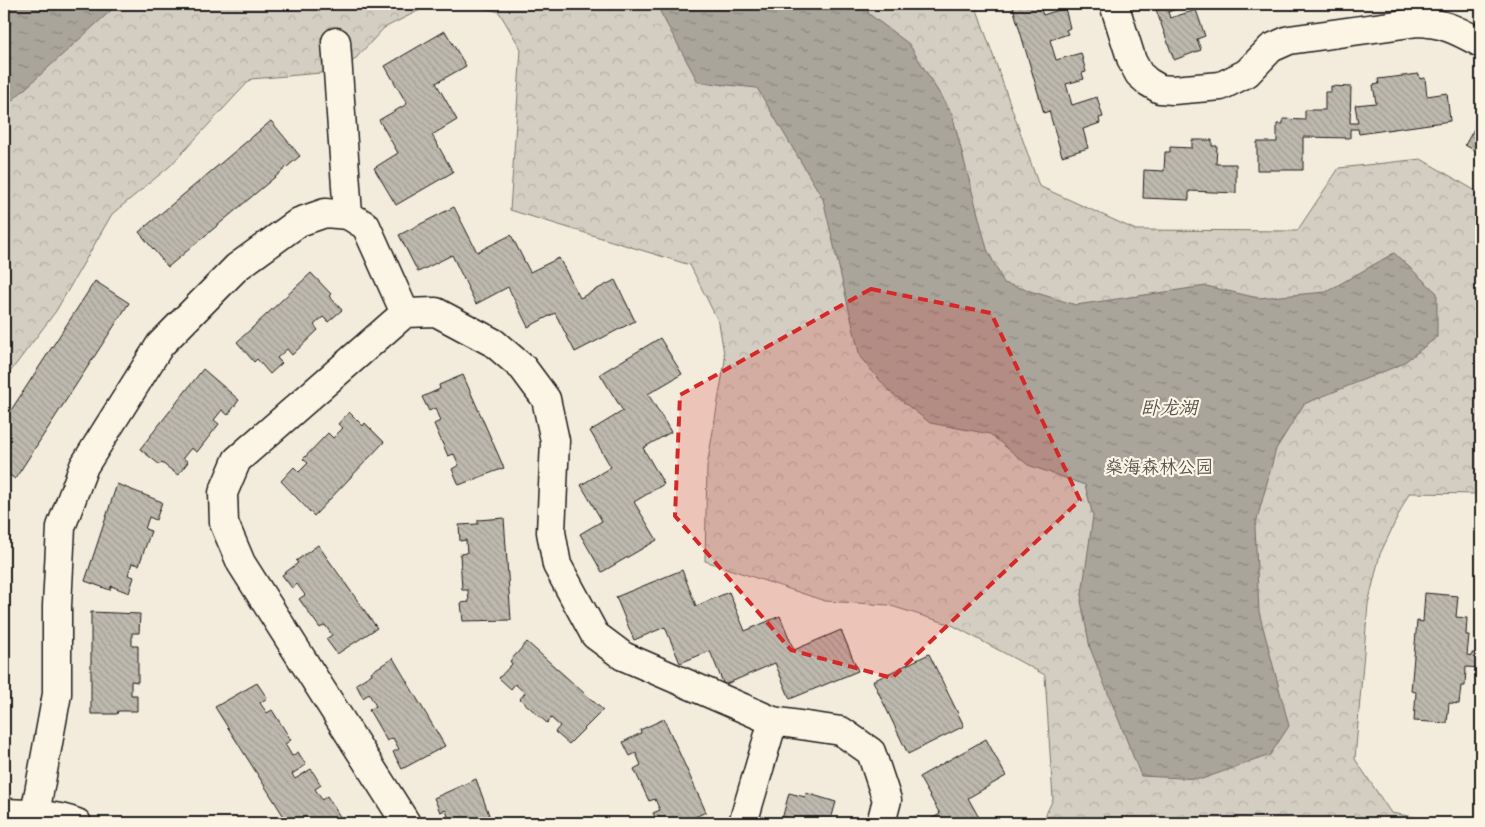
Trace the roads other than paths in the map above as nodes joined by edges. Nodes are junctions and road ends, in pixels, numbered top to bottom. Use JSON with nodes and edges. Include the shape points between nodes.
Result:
{"nodes":[{"id":1,"x":1114,"y":4,"type":"edge"},
{"id":2,"x":336,"y":42,"type":"dead end"},
{"id":3,"x":1481,"y":43,"type":"edge"},
{"id":4,"x":348,"y":215,"type":"junction"},
{"id":5,"x":405,"y":313,"type":"junction"},
{"id":6,"x":773,"y":721,"type":"junction"},
{"id":7,"x":4,"y":813,"type":"edge"},
{"id":8,"x":35,"y":814,"type":"junction"},
{"id":9,"x":77,"y":823,"type":"edge"},
{"id":10,"x":406,"y":823,"type":"edge"},
{"id":11,"x":743,"y":823,"type":"edge"},
{"id":12,"x":881,"y":823,"type":"edge"}],
"edges":[{"from":1,"to":3,"type":"street","via":[[1139,74],[1160,89],[1221,86],[1247,73],[1271,48],[1289,40],[1418,22],[1450,27]]},
{"from":2,"to":4,"type":"street"},
{"from":4,"to":5,"type":"street","via":[[366,226]]},
{"from":4,"to":8,"type":"street","via":[[325,213],[299,222],[238,267],[160,346],[84,466],[61,527],[57,694]]},
{"from":5,"to":6,"type":"street","via":[[436,312],[494,343],[523,368],[546,400],[556,441],[551,532],[557,565],[596,635],[623,656]]},
{"from":5,"to":10,"type":"street","via":[[237,460],[223,493],[224,523],[241,564]]},
{"from":6,"to":11,"type":"street"},
{"from":6,"to":12,"type":"street","via":[[841,731],[871,752],[887,800]]},
{"from":7,"to":8,"type":"street"},
{"from":8,"to":9,"type":"street"}]}
